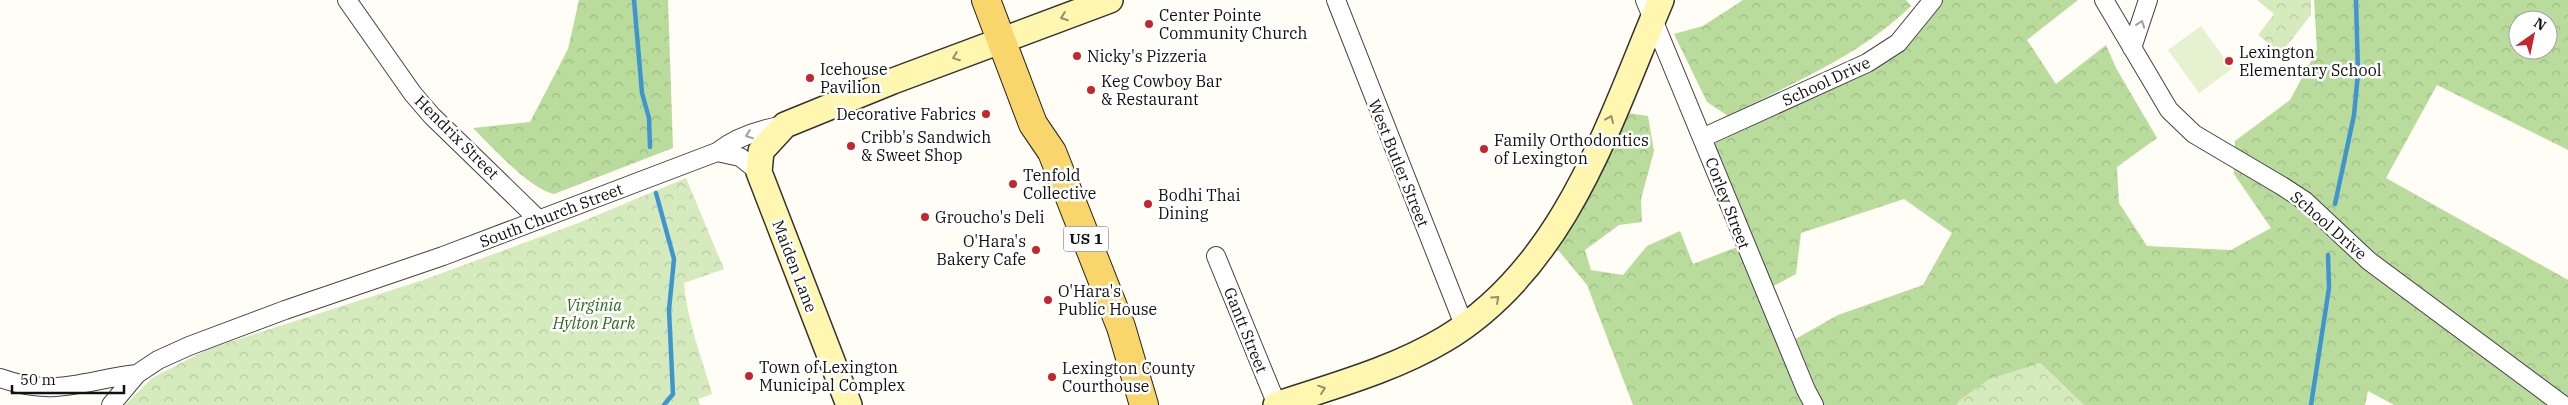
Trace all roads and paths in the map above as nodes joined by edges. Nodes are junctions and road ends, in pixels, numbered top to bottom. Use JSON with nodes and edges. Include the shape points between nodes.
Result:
{"nodes":[{"id":1,"x":347,"y":0,"type":"edge"},
{"id":2,"x":986,"y":0,"type":"edge"},
{"id":3,"x":1110,"y":0,"type":"edge"},
{"id":4,"x":1336,"y":0,"type":"edge"},
{"id":5,"x":1933,"y":0,"type":"edge"},
{"id":6,"x":2104,"y":0,"type":"edge"},
{"id":7,"x":2148,"y":0,"type":"edge"},
{"id":8,"x":1653,"y":6,"type":"edge"},
{"id":9,"x":1002,"y":40,"type":"junction"},
{"id":10,"x":2132,"y":48,"type":"junction"},
{"id":11,"x":786,"y":125,"type":"junction"},
{"id":12,"x":1702,"y":138,"type":"junction"},
{"id":13,"x":717,"y":152,"type":"junction"},
{"id":14,"x":759,"y":172,"type":"junction"},
{"id":15,"x":539,"y":220,"type":"junction"},
{"id":16,"x":1216,"y":256,"type":"dead end"},
{"id":17,"x":1464,"y":326,"type":"junction"},
{"id":18,"x":137,"y":374,"type":"junction"},
{"id":19,"x":0,"y":378,"type":"edge"},
{"id":20,"x":111,"y":405,"type":"edge"},
{"id":21,"x":849,"y":405,"type":"edge"},
{"id":22,"x":1144,"y":405,"type":"edge"},
{"id":23,"x":1276,"y":405,"type":"edge"},
{"id":24,"x":1814,"y":405,"type":"edge"},
{"id":25,"x":2564,"y":405,"type":"edge"}],
"edges":[{"from":1,"to":15,"type":"street","name":"Hendrix Street","via":[[432,116]]},
{"from":2,"to":9,"type":"main road"},
{"from":3,"to":9,"type":"main road","name":"South Church Street","one_way":true},
{"from":4,"to":17,"type":"street","name":"West Butler Street"},
{"from":5,"to":12,"type":"street","name":"School Drive","via":[[1898,43],[1868,63]]},
{"from":6,"to":10,"type":"street","name":"School Drive"},
{"from":10,"to":7,"type":"street","one_way":true},
{"from":8,"to":12,"type":"street","name":"Corley Street"},
{"from":17,"to":8,"type":"main road","one_way":true,"via":[[1516,279],[1559,223],[1594,157]]},
{"from":9,"to":11,"type":"main road","name":"South Church Street","one_way":true},
{"from":9,"to":22,"type":"main road","via":[[1033,124],[1036,157],[1107,333],[1130,364]]},
{"from":10,"to":25,"type":"street","name":"School Drive","via":[[2168,110],[2194,134],[2305,202],[2369,261]]},
{"from":11,"to":13,"type":"street","name":"South Church Street","one_way":true,"via":[[767,128],[728,143]]},
{"from":11,"to":14,"type":"main road","via":[[761,151]]},
{"from":12,"to":24,"type":"street","name":"Corley Street","via":[[1763,291]]},
{"from":13,"to":14,"type":"street","name":"Maiden Lane","via":[[740,156]]},
{"from":13,"to":15,"type":"street","name":"South Church Street"},
{"from":14,"to":21,"type":"main road","name":"Maiden Lane"},
{"from":15,"to":18,"type":"street","name":"South Church Street","via":[[189,346]]},
{"from":16,"to":23,"type":"street","name":"Gantt Street"},
{"from":23,"to":17,"type":"main road","one_way":true,"via":[[1390,366]]},
{"from":18,"to":19,"type":"street","via":[[54,389],[28,387]]},
{"from":18,"to":20,"type":"street","name":"South Church Street"}]}
